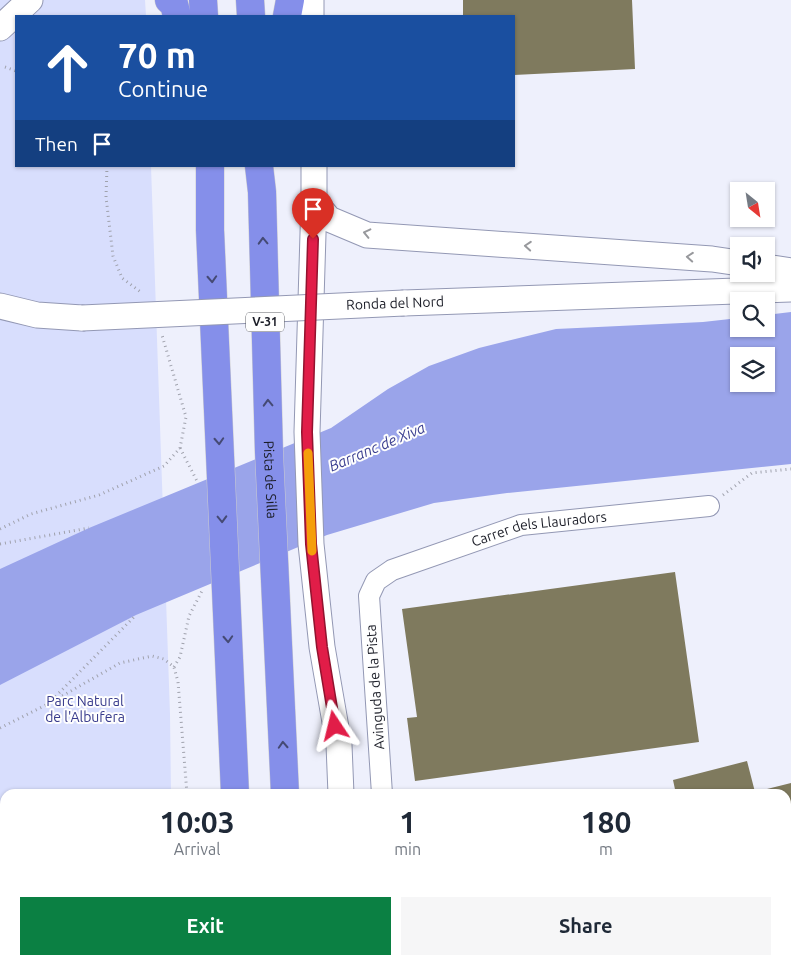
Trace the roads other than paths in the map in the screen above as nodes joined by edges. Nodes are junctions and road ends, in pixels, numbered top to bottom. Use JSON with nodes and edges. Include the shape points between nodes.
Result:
{"nodes":[{"id":1,"x":30,"y":0,"type":"edge"},
{"id":2,"x":169,"y":0,"type":"edge"},
{"id":3,"x":203,"y":0,"type":"edge"},
{"id":4,"x":250,"y":0,"type":"edge"},
{"id":5,"x":290,"y":0,"type":"edge"},
{"id":6,"x":311,"y":0,"type":"edge"},
{"id":7,"x":177,"y":15,"type":"edge"},
{"id":8,"x":204,"y":15,"type":"edge"},
{"id":9,"x":251,"y":15,"type":"edge"},
{"id":10,"x":288,"y":15,"type":"edge"},
{"id":11,"x":311,"y":15,"type":"edge"},
{"id":12,"x":0,"y":28,"type":"edge"},
{"id":13,"x":196,"y":167,"type":"edge"},
{"id":14,"x":210,"y":167,"type":"edge"},
{"id":15,"x":268,"y":167,"type":"edge"},
{"id":16,"x":314,"y":167,"type":"edge"},
{"id":17,"x":261,"y":179,"type":"edge"},
{"id":18,"x":314,"y":201,"type":"junction"},
{"id":19,"x":210,"y":230,"type":"junction"},
{"id":20,"x":730,"y":262,"type":"edge"},
{"id":21,"x":775,"y":268,"type":"edge"},
{"id":22,"x":791,"y":271,"type":"edge"},
{"id":23,"x":791,"y":289,"type":"edge"},
{"id":24,"x":0,"y":306,"type":"edge"},
{"id":25,"x":709,"y":506,"type":"road end"},
{"id":26,"x":376,"y":581,"type":"joint"},
{"id":27,"x":234,"y":789,"type":"edge"},
{"id":28,"x":285,"y":789,"type":"edge"},
{"id":29,"x":341,"y":789,"type":"edge"},
{"id":30,"x":382,"y":789,"type":"edge"}],
"edges":[{"from":1,"to":12,"type":"street"},
{"from":2,"to":7,"type":"highway","via":[[174,4]]},
{"from":3,"to":8,"type":"highway"},
{"from":4,"to":9,"type":"highway"},
{"from":5,"to":10,"type":"highway"},
{"from":6,"to":11,"type":"street"},
{"from":13,"to":19,"type":"highway"},
{"from":14,"to":19,"type":"highway"},
{"from":15,"to":17,"type":"highway","name":"Pista de Silla"},
{"from":16,"to":18,"type":"street"},
{"from":28,"to":17,"type":"highway","name":"Pista de Silla","number":"V-31","one_way":true,"via":[[269,452]]},
{"from":20,"to":18,"type":"street","one_way":true,"via":[[367,235],[329,219]]},
{"from":18,"to":29,"type":"street","via":[[307,432],[311,544],[322,647],[339,745]]},
{"from":19,"to":27,"type":"highway","one_way":true,"via":[[209,476],[214,589]]},
{"from":21,"to":22,"type":"street"},
{"from":23,"to":24,"type":"street","name":"Ronda del Nord","bridge":true,"via":[[404,302],[82,318],[37,315]]},
{"from":25,"to":26,"type":"street","name":"Carrer dels Llauradors","via":[[521,524],[392,570]]},
{"from":26,"to":30,"type":"street","name":"Avinguda de la Pista","via":[[369,596]]}]}
